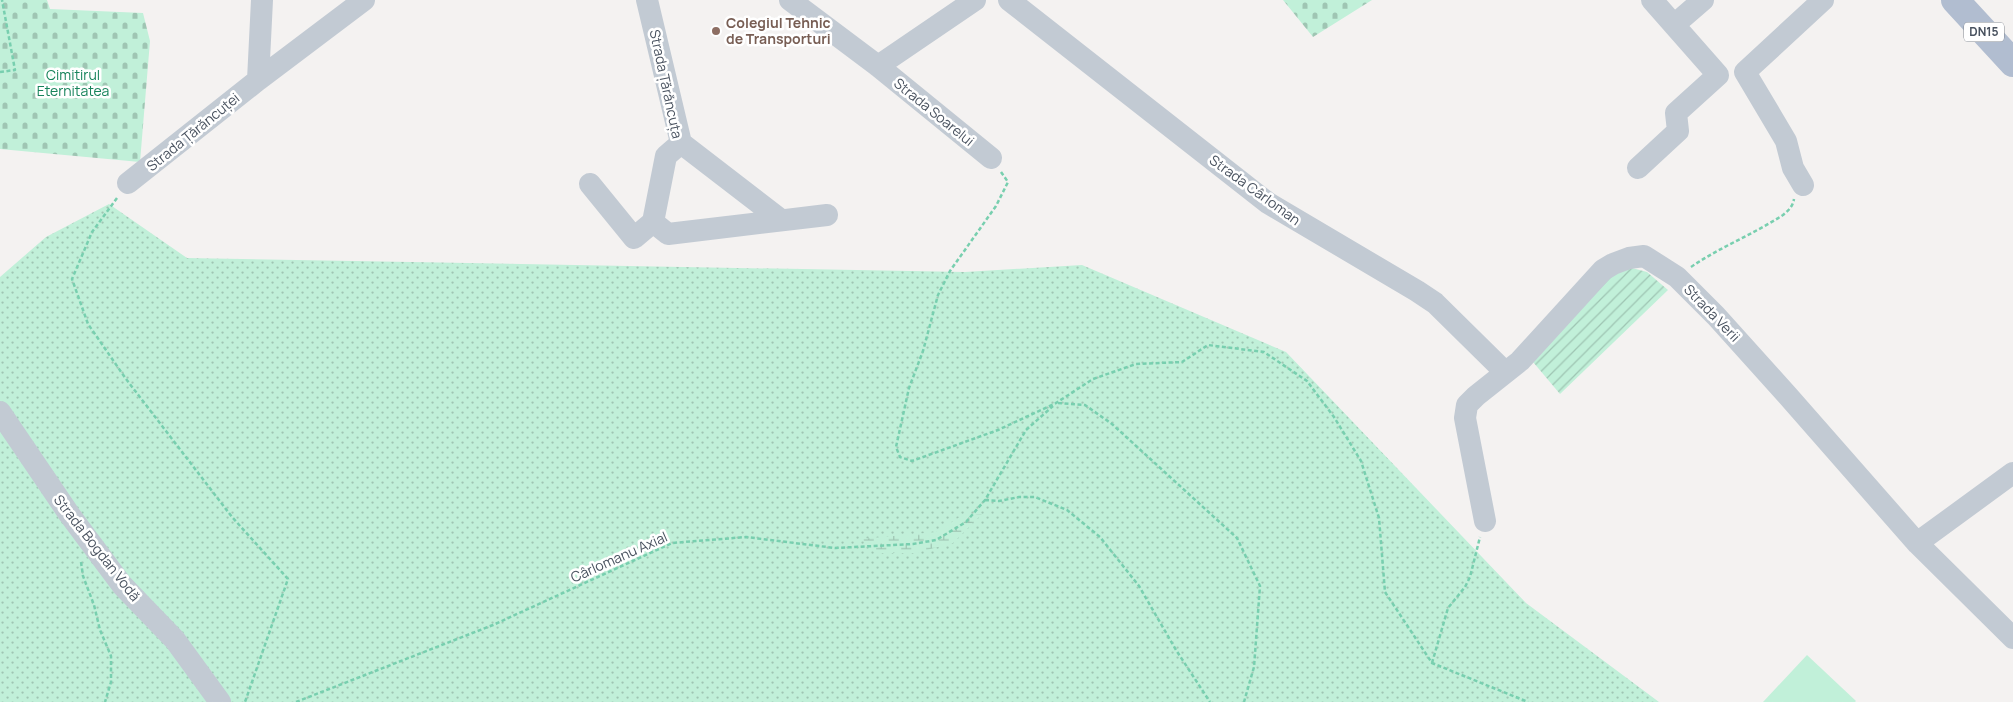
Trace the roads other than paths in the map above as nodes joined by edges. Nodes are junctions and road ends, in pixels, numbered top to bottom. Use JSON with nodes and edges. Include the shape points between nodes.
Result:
{"nodes":[{"id":1,"x":262,"y":0,"type":"edge"},
{"id":2,"x":364,"y":0,"type":"edge"},
{"id":3,"x":647,"y":0,"type":"edge"},
{"id":4,"x":790,"y":0,"type":"edge"},
{"id":5,"x":975,"y":0,"type":"edge"},
{"id":6,"x":1010,"y":0,"type":"edge"},
{"id":7,"x":1652,"y":0,"type":"edge"},
{"id":8,"x":1703,"y":0,"type":"edge"},
{"id":9,"x":1823,"y":0,"type":"edge"},
{"id":10,"x":1955,"y":0,"type":"edge"},
{"id":11,"x":1674,"y":25,"type":"junction"},
{"id":12,"x":2013,"y":63,"type":"edge"},
{"id":13,"x":878,"y":66,"type":"junction"},
{"id":14,"x":1745,"y":72,"type":"junction"},
{"id":15,"x":1718,"y":75,"type":"junction"},
{"id":16,"x":258,"y":80,"type":"junction"},
{"id":17,"x":681,"y":143,"type":"junction"},
{"id":18,"x":991,"y":158,"type":"road end"},
{"id":19,"x":1638,"y":168,"type":"dead end"},
{"id":20,"x":128,"y":183,"type":"road end"},
{"id":21,"x":590,"y":184,"type":"dead end"},
{"id":22,"x":1803,"y":185,"type":"road end"},
{"id":23,"x":827,"y":215,"type":"dead end"},
{"id":24,"x":781,"y":220,"type":"junction"},
{"id":25,"x":653,"y":222,"type":"junction"},
{"id":26,"x":1505,"y":372,"type":"junction"},
{"id":27,"x":0,"y":412,"type":"edge"},
{"id":28,"x":2013,"y":473,"type":"edge"},
{"id":29,"x":1485,"y":522,"type":"road end"},
{"id":30,"x":1917,"y":543,"type":"junction"},
{"id":31,"x":2013,"y":638,"type":"edge"},
{"id":32,"x":220,"y":702,"type":"edge"}],
"edges":[{"from":1,"to":16,"type":"street"},
{"from":2,"to":16,"type":"street"},
{"from":3,"to":17,"type":"street","name":"Strada Țărăncuța"},
{"from":4,"to":13,"type":"street","name":"Strada Soarelui"},
{"from":5,"to":13,"type":"street","name":"Strada Soarelui"},
{"from":6,"to":26,"type":"street","name":"Strada Cârloman","via":[[1268,203],[1417,291]]},
{"from":7,"to":11,"type":"street"},
{"from":8,"to":11,"type":"street"},
{"from":9,"to":14,"type":"street"},
{"from":10,"to":12,"type":"main road","number":"DN15"},
{"from":11,"to":15,"type":"street"},
{"from":13,"to":18,"type":"street","name":"Strada Soarelui"},
{"from":14,"to":15,"type":"street"},
{"from":14,"to":22,"type":"street","via":[[1786,141],[1793,168]]},
{"from":15,"to":19,"type":"street","via":[[1676,113],[1678,131]]},
{"from":16,"to":20,"type":"street","name":"Strada Țărăncuței"},
{"from":17,"to":24,"type":"street"},
{"from":17,"to":25,"type":"street","name":"Strada Țărăncuța","via":[[666,156]]},
{"from":21,"to":25,"type":"street","via":[[634,238]]},
{"from":23,"to":24,"type":"street"},
{"from":24,"to":25,"type":"street","via":[[668,234]]},
{"from":26,"to":29,"type":"street","name":"Strada Verii","via":[[1468,405],[1465,418]]},
{"from":26,"to":30,"type":"street","name":"Strada Verii","via":[[1520,361],[1597,276],[1613,264],[1644,256],[1677,277],[1716,316]]},
{"from":27,"to":32,"type":"street","name":"Strada Bogdan Vodă","via":[[122,585],[175,640]]},
{"from":28,"to":30,"type":"street"},
{"from":30,"to":31,"type":"street","name":"Strada Verii"}]}
